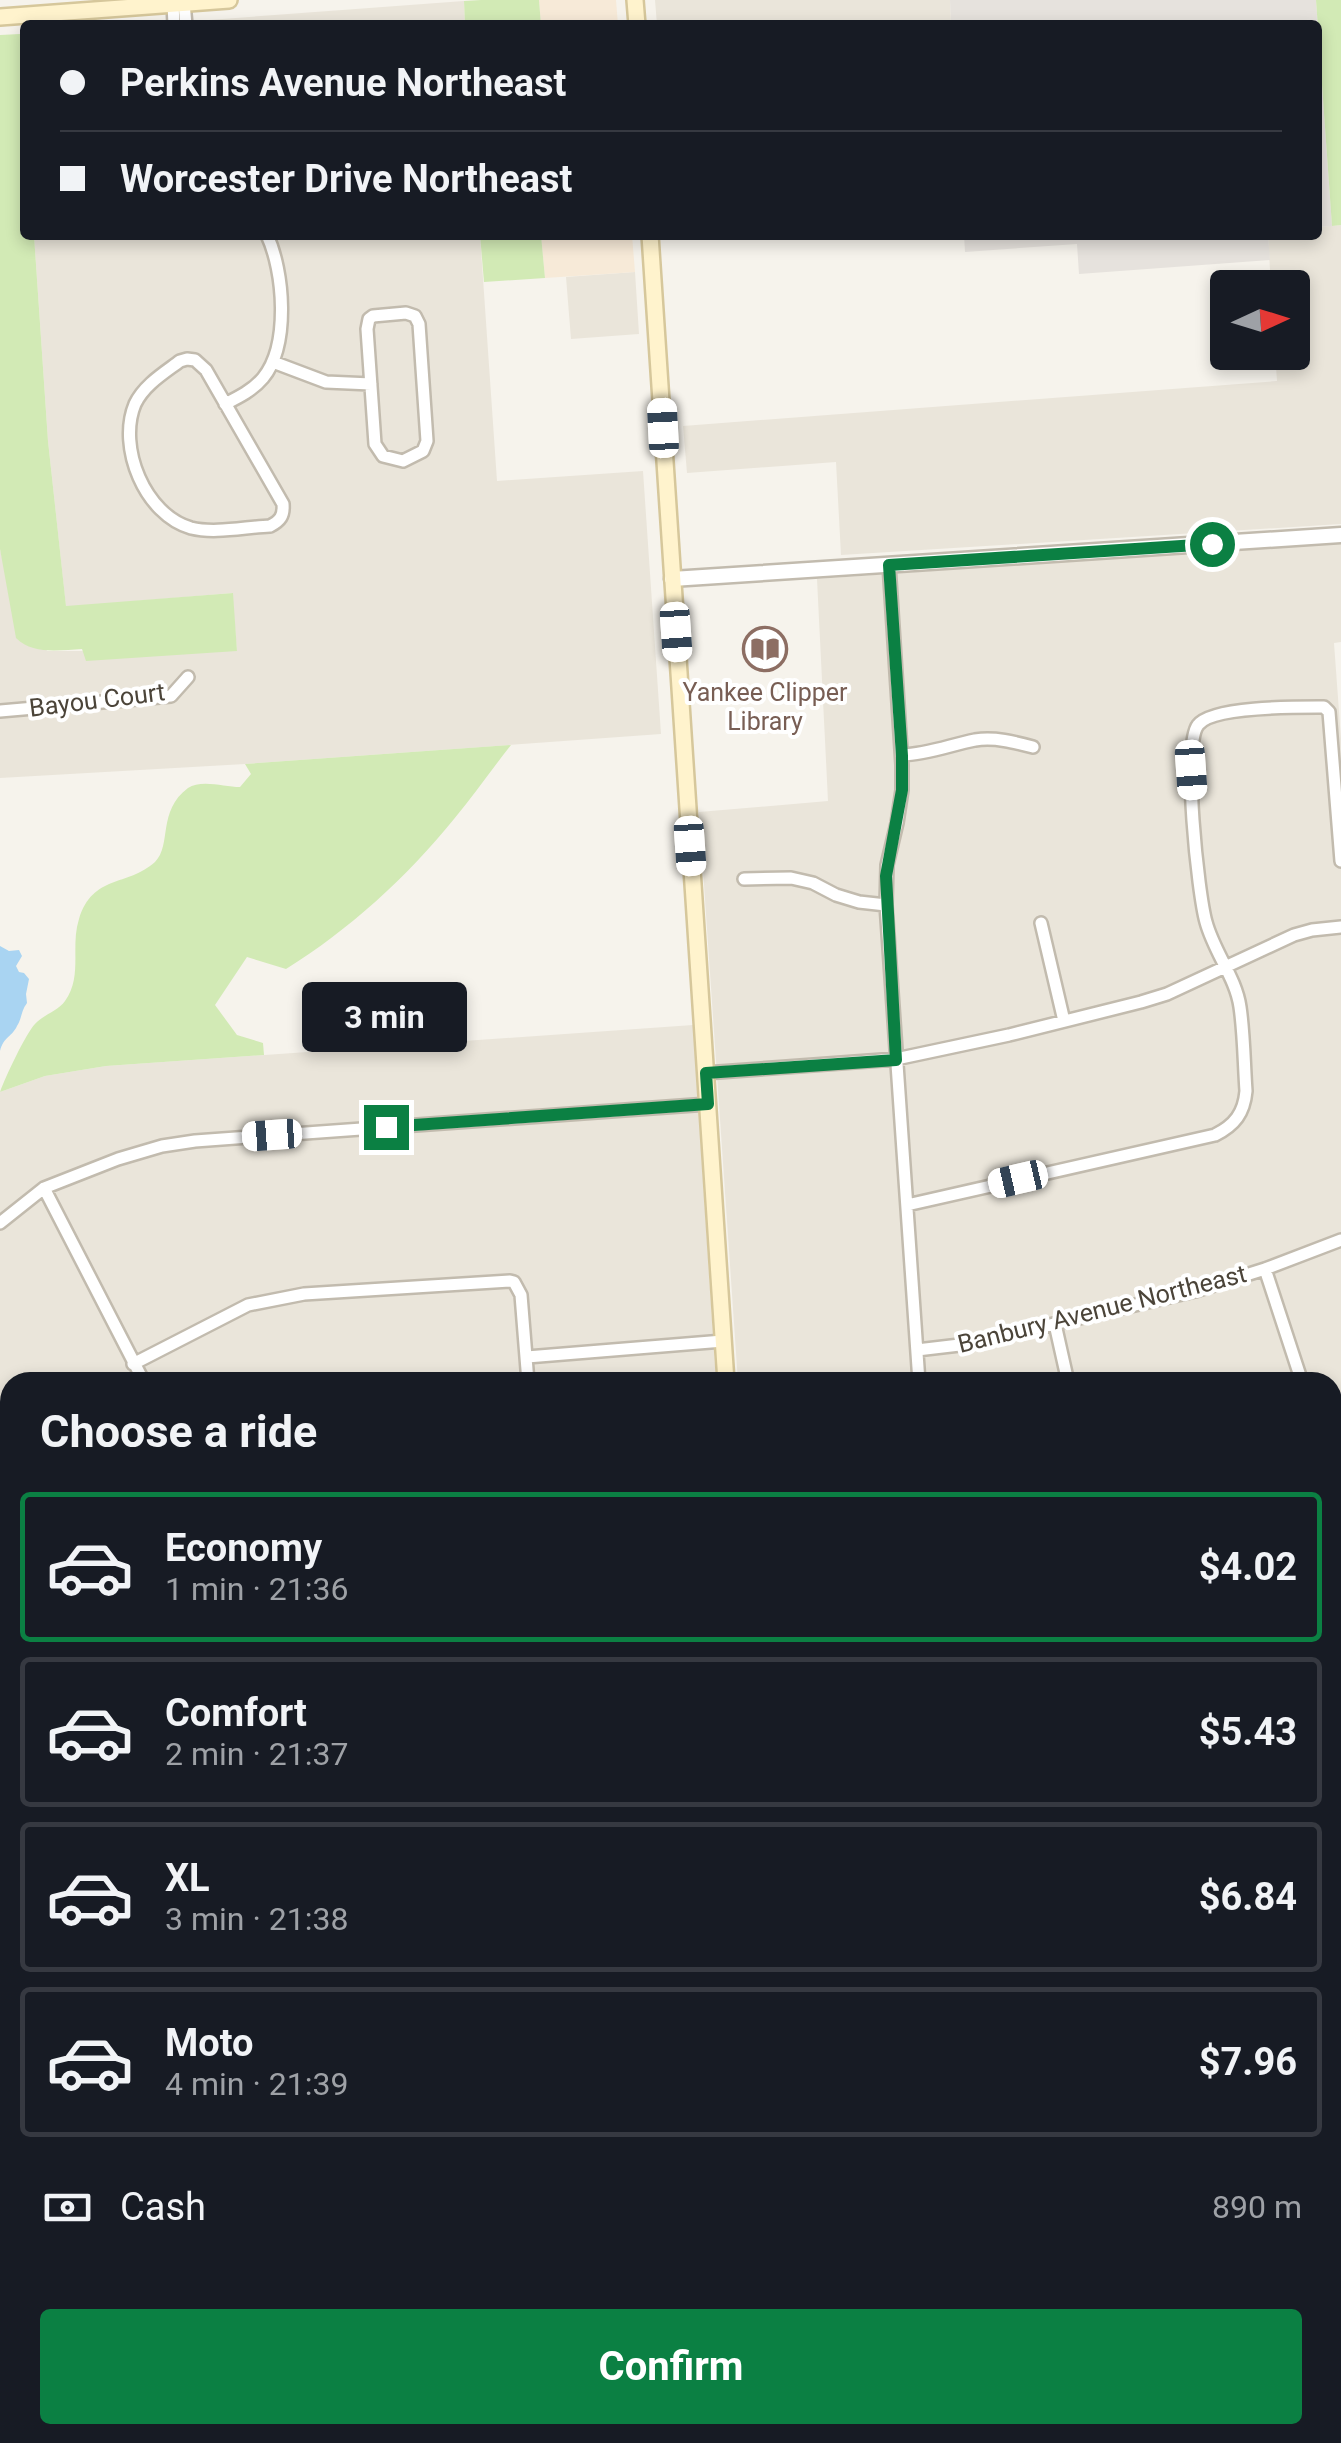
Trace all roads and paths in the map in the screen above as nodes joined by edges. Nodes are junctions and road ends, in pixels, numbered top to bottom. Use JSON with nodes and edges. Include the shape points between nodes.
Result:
{"nodes":[{"id":1,"x":229,"y":0,"type":"edge"},
{"id":2,"x":178,"y":4,"type":"junction"},
{"id":3,"x":0,"y":17,"type":"edge"},
{"id":4,"x":175,"y":20,"type":"edge"},
{"id":5,"x":184,"y":20,"type":"edge"},
{"id":6,"x":269,"y":240,"type":"edge"},
{"id":7,"x":650,"y":240,"type":"edge"},
{"id":8,"x":273,"y":362,"type":"junction"},
{"id":9,"x":371,"y":384,"type":"junction"},
{"id":10,"x":226,"y":404,"type":"junction"},
{"id":11,"x":1341,"y":535,"type":"edge"},
{"id":12,"x":889,"y":565,"type":"junction"},
{"id":13,"x":672,"y":579,"type":"junction"},
{"id":14,"x":188,"y":677,"type":"dead end"},
{"id":15,"x":0,"y":711,"type":"edge"},
{"id":16,"x":1033,"y":747,"type":"dead end"},
{"id":17,"x":902,"y":756,"type":"junction"},
{"id":18,"x":1341,"y":861,"type":"edge"},
{"id":19,"x":744,"y":878,"type":"dead end"},
{"id":20,"x":886,"y":905,"type":"junction"},
{"id":21,"x":1041,"y":923,"type":"dead end"},
{"id":22,"x":1341,"y":927,"type":"edge"},
{"id":23,"x":1224,"y":967,"type":"junction"},
{"id":24,"x":1064,"y":1021,"type":"junction"},
{"id":25,"x":896,"y":1060,"type":"junction"},
{"id":26,"x":706,"y":1073,"type":"junction"},
{"id":27,"x":708,"y":1104,"type":"junction"},
{"id":28,"x":44,"y":1188,"type":"junction"},
{"id":29,"x":907,"y":1205,"type":"junction"},
{"id":30,"x":0,"y":1223,"type":"edge"},
{"id":31,"x":1341,"y":1240,"type":"edge"},
{"id":32,"x":1266,"y":1269,"type":"junction"},
{"id":33,"x":1056,"y":1324,"type":"junction"},
{"id":34,"x":723,"y":1341,"type":"junction"},
{"id":35,"x":917,"y":1350,"type":"junction"},
{"id":36,"x":526,"y":1357,"type":"junction"},
{"id":37,"x":133,"y":1364,"type":"junction"},
{"id":38,"x":138,"y":1372,"type":"edge"},
{"id":39,"x":527,"y":1372,"type":"edge"},
{"id":40,"x":725,"y":1372,"type":"edge"},
{"id":41,"x":918,"y":1372,"type":"edge"},
{"id":42,"x":1066,"y":1372,"type":"edge"},
{"id":43,"x":1299,"y":1372,"type":"edge"}],
"edges":[{"from":1,"to":2,"type":"main road"},
{"from":2,"to":3,"type":"main road"},
{"from":2,"to":4,"type":"street"},
{"from":2,"to":5,"type":"street"},
{"from":6,"to":8,"type":"street","via":[[280,279]]},
{"from":7,"to":13,"type":"main road"},
{"from":8,"to":9,"type":"street","via":[[326,382]]},
{"from":8,"to":10,"type":"street","via":[[255,386]]},
{"from":9,"to":9,"type":"street","via":[[369,319],[415,316],[423,451],[402,461],[376,449]]},
{"from":10,"to":10,"type":"street","via":[[283,504],[282,518],[270,526],[188,527],[170,518],[137,471],[129,429],[136,402],[180,360],[202,364]]},
{"from":11,"to":12,"type":"street"},
{"from":12,"to":13,"type":"street"},
{"from":12,"to":17,"type":"street"},
{"from":13,"to":26,"type":"main road"},
{"from":14,"to":15,"type":"street","name":"Bayou Court","via":[[171,696]]},
{"from":16,"to":17,"type":"street","via":[[976,740]]},
{"from":17,"to":20,"type":"street"},
{"from":18,"to":23,"type":"street","via":[[1331,717],[1324,707],[1228,712],[1198,725],[1191,770],[1198,876]]},
{"from":19,"to":20,"type":"street","via":[[791,878],[836,896]]},
{"from":20,"to":25,"type":"street"},
{"from":21,"to":24,"type":"street"},
{"from":22,"to":23,"type":"street","via":[[1294,935]]},
{"from":23,"to":24,"type":"street","via":[[1167,994]]},
{"from":23,"to":29,"type":"street","via":[[1240,1004],[1246,1091],[1230,1126],[1215,1135]]},
{"from":24,"to":25,"type":"street"},
{"from":25,"to":26,"type":"street"},
{"from":25,"to":29,"type":"street"},
{"from":26,"to":27,"type":"main road"},
{"from":27,"to":28,"type":"street","via":[[195,1141],[118,1159]]},
{"from":27,"to":34,"type":"main road"},
{"from":28,"to":30,"type":"street"},
{"from":28,"to":37,"type":"street"},
{"from":29,"to":35,"type":"street"},
{"from":31,"to":32,"type":"street","name":"Banbury Avenue Northeast"},
{"from":32,"to":33,"type":"street","name":"Banbury Avenue Northeast"},
{"from":32,"to":43,"type":"street"},
{"from":33,"to":35,"type":"street","name":"Banbury Avenue Northeast"},
{"from":33,"to":42,"type":"street"},
{"from":34,"to":36,"type":"street"},
{"from":34,"to":40,"type":"main road"},
{"from":35,"to":41,"type":"street"},
{"from":36,"to":37,"type":"street","via":[[521,1294],[510,1281],[268,1300]]},
{"from":36,"to":39,"type":"street"},
{"from":37,"to":38,"type":"street"}]}
